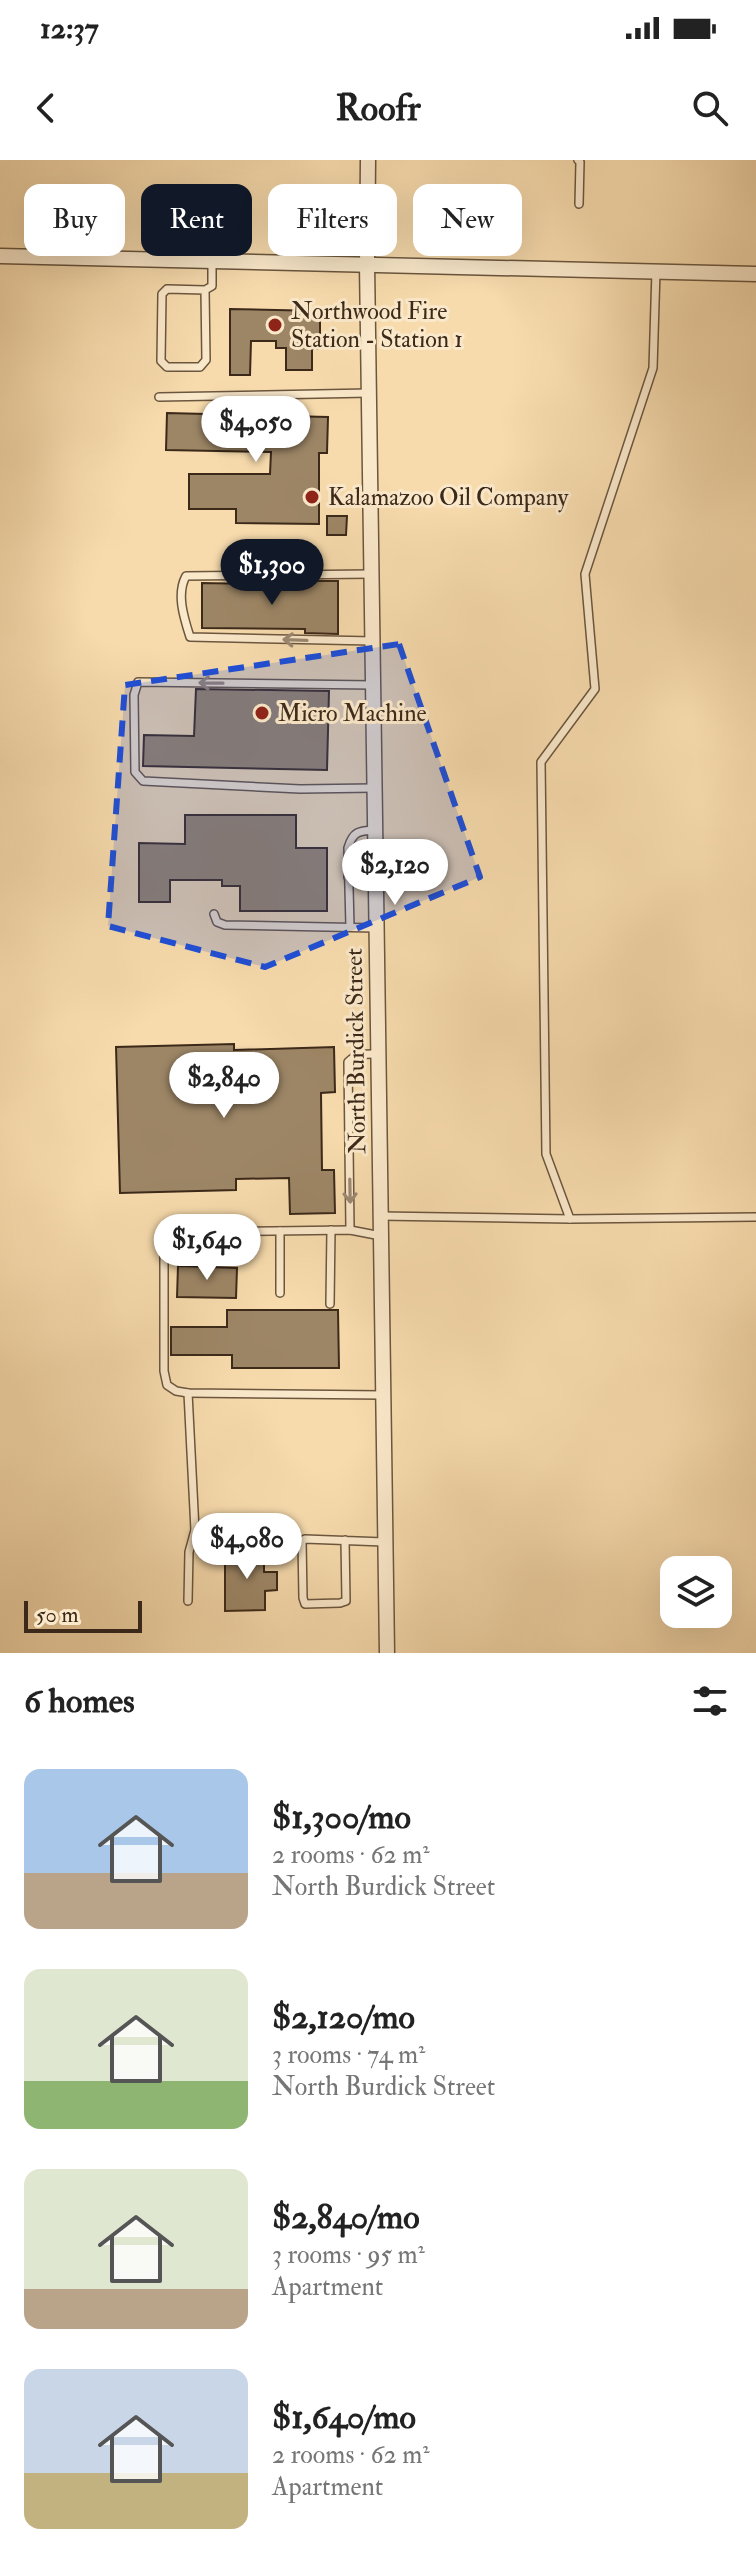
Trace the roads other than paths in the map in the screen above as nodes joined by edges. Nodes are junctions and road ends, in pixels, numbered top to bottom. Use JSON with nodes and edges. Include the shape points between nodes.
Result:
{"nodes":[{"id":1,"x":368,"y":160,"type":"edge"},
{"id":2,"x":578,"y":160,"type":"edge"},
{"id":3,"x":579,"y":204,"type":"dead end"},
{"id":4,"x":0,"y":256,"type":"edge"},
{"id":5,"x":212,"y":260,"type":"junction"},
{"id":6,"x":367,"y":264,"type":"junction"},
{"id":7,"x":656,"y":271,"type":"junction"},
{"id":8,"x":756,"y":274,"type":"edge"},
{"id":9,"x":205,"y":290,"type":"junction"},
{"id":10,"x":369,"y":393,"type":"junction"},
{"id":11,"x":159,"y":397,"type":"dead end"},
{"id":12,"x":372,"y":574,"type":"junction"},
{"id":13,"x":373,"y":641,"type":"junction"},
{"id":14,"x":373,"y":685,"type":"junction"},
{"id":15,"x":374,"y":788,"type":"junction"},
{"id":16,"x":375,"y":830,"type":"junction"},
{"id":17,"x":348,"y":877,"type":"junction"},
{"id":18,"x":376,"y":877,"type":"junction"},
{"id":19,"x":214,"y":914,"type":"dead end"},
{"id":20,"x":350,"y":927,"type":"junction"},
{"id":21,"x":376,"y":928,"type":"junction"},
{"id":22,"x":378,"y":1054,"type":"junction"},
{"id":23,"x":380,"y":1216,"type":"junction"},
{"id":24,"x":756,"y":1217,"type":"edge"},
{"id":25,"x":570,"y":1219,"type":"junction"},
{"id":26,"x":331,"y":1230,"type":"junction"},
{"id":27,"x":350,"y":1230,"type":"junction"},
{"id":28,"x":280,"y":1231,"type":"junction"},
{"id":29,"x":381,"y":1236,"type":"junction"},
{"id":30,"x":280,"y":1293,"type":"dead end"},
{"id":31,"x":330,"y":1304,"type":"dead end"},
{"id":32,"x":188,"y":1393,"type":"junction"},
{"id":33,"x":383,"y":1395,"type":"junction"},
{"id":34,"x":195,"y":1530,"type":"junction"},
{"id":35,"x":345,"y":1540,"type":"junction"},
{"id":36,"x":302,"y":1541,"type":"junction"},
{"id":37,"x":387,"y":1542,"type":"junction"},
{"id":38,"x":188,"y":1601,"type":"dead end"},
{"id":39,"x":387,"y":1653,"type":"edge"}],
"edges":[{"from":1,"to":6,"type":"street","name":"North Burdick Street"},
{"from":2,"to":3,"type":"lane"},
{"from":4,"to":5,"type":"street"},
{"from":5,"to":6,"type":"street"},
{"from":5,"to":9,"type":"lane","via":[[212,286]]},
{"from":6,"to":7,"type":"street"},
{"from":6,"to":10,"type":"street","name":"North Burdick Street"},
{"from":7,"to":8,"type":"street"},
{"from":7,"to":25,"type":"lane","via":[[653,368],[585,574],[595,689],[541,762],[546,1154]]},
{"from":9,"to":9,"type":"lane","via":[[167,289],[162,294],[161,361],[167,367],[200,367],[206,360]]},
{"from":10,"to":11,"type":"lane"},
{"from":10,"to":12,"type":"street","name":"North Burdick Street"},
{"from":12,"to":13,"type":"street","name":"North Burdick Street"},
{"from":13,"to":12,"type":"lane","one_way":true,"via":[[190,637],[182,584],[186,576]]},
{"from":13,"to":14,"type":"street","name":"North Burdick Street"},
{"from":14,"to":15,"type":"street","name":"North Burdick Street"},
{"from":14,"to":15,"type":"lane","one_way":true,"via":[[138,682],[134,695],[135,772],[143,781]]},
{"from":15,"to":16,"type":"street","name":"North Burdick Street"},
{"from":16,"to":17,"type":"lane","via":[[351,836]]},
{"from":16,"to":18,"type":"street","name":"North Burdick Street"},
{"from":17,"to":18,"type":"lane"},
{"from":17,"to":20,"type":"lane"},
{"from":18,"to":21,"type":"street","name":"North Burdick Street"},
{"from":19,"to":20,"type":"lane","via":[[225,925]]},
{"from":20,"to":21,"type":"lane"},
{"from":21,"to":22,"type":"street","name":"North Burdick Street"},
{"from":22,"to":23,"type":"street","name":"North Burdick Street"},
{"from":22,"to":27,"type":"lane","one_way":true,"via":[[360,1054],[348,1062]]},
{"from":23,"to":25,"type":"lane"},
{"from":23,"to":29,"type":"street","name":"North Burdick Street"},
{"from":24,"to":25,"type":"lane"},
{"from":26,"to":27,"type":"lane"},
{"from":26,"to":28,"type":"lane"},
{"from":26,"to":31,"type":"lane"},
{"from":27,"to":29,"type":"lane"},
{"from":28,"to":30,"type":"lane"},
{"from":28,"to":32,"type":"lane","via":[[188,1232],[164,1240],[164,1371],[167,1385]]},
{"from":29,"to":33,"type":"street","name":"North Burdick Street"},
{"from":32,"to":33,"type":"lane"},
{"from":32,"to":34,"type":"lane"},
{"from":33,"to":37,"type":"street","name":"North Burdick Street"},
{"from":34,"to":36,"type":"lane","via":[[204,1535]]},
{"from":34,"to":38,"type":"lane"},
{"from":35,"to":36,"type":"lane"},
{"from":35,"to":36,"type":"lane","via":[[346,1601],[305,1604]]},
{"from":35,"to":37,"type":"lane"},
{"from":37,"to":39,"type":"street","name":"North Burdick Street"}]}
